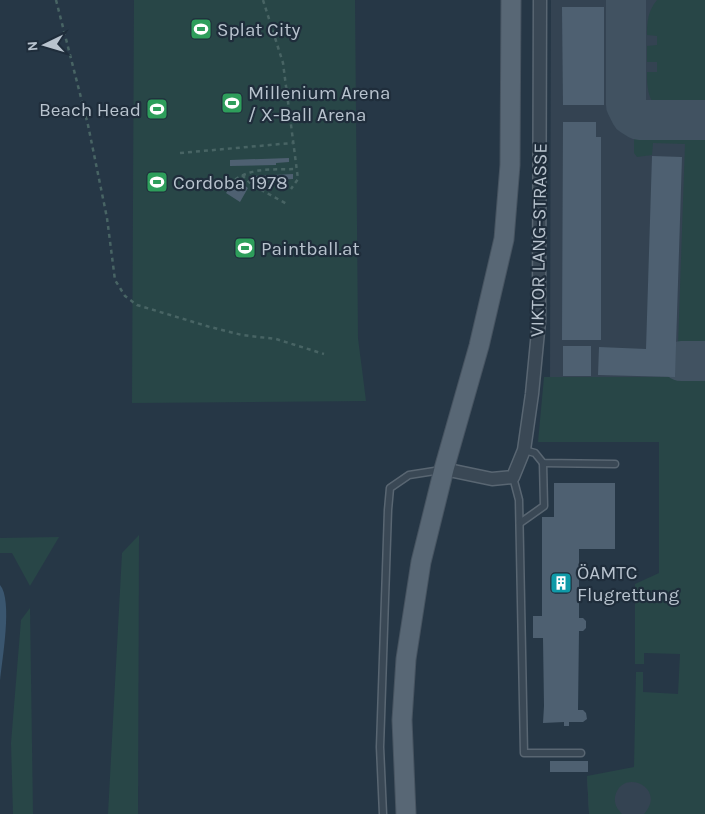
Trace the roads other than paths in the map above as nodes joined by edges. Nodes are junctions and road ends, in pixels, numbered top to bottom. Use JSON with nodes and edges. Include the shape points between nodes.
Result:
{"nodes":[{"id":1,"x":512,"y":0,"type":"edge"},
{"id":2,"x":540,"y":0,"type":"edge"},
{"id":3,"x":524,"y":450,"type":"junction"},
{"id":4,"x":544,"y":463,"type":"junction"},
{"id":5,"x":615,"y":464,"type":"dead end"},
{"id":6,"x":444,"y":469,"type":"junction"},
{"id":7,"x":513,"y":477,"type":"junction"},
{"id":8,"x":520,"y":523,"type":"junction"},
{"id":9,"x":580,"y":753,"type":"dead end"},
{"id":10,"x":383,"y":814,"type":"edge"},
{"id":11,"x":406,"y":814,"type":"edge"}],
"edges":[{"from":1,"to":6,"type":"main road","via":[[510,165],[504,239],[479,346]]},
{"from":2,"to":3,"type":"street","name":"VIKTOR LANG-STRASSE","via":[[539,321]]},
{"from":3,"to":4,"type":"lane","via":[[535,453]]},
{"from":3,"to":7,"type":"street","name":"VIKTOR LANG-STRASSE"},
{"from":4,"to":5,"type":"lane"},
{"from":4,"to":8,"type":"lane","via":[[544,506]]},
{"from":6,"to":7,"type":"street","via":[[492,479]]},
{"from":6,"to":10,"type":"lane","via":[[409,475],[390,488],[380,747]]},
{"from":6,"to":11,"type":"main road","via":[[421,562],[406,660],[402,720]]},
{"from":7,"to":8,"type":"lane"},
{"from":8,"to":9,"type":"lane","via":[[524,753]]}]}
